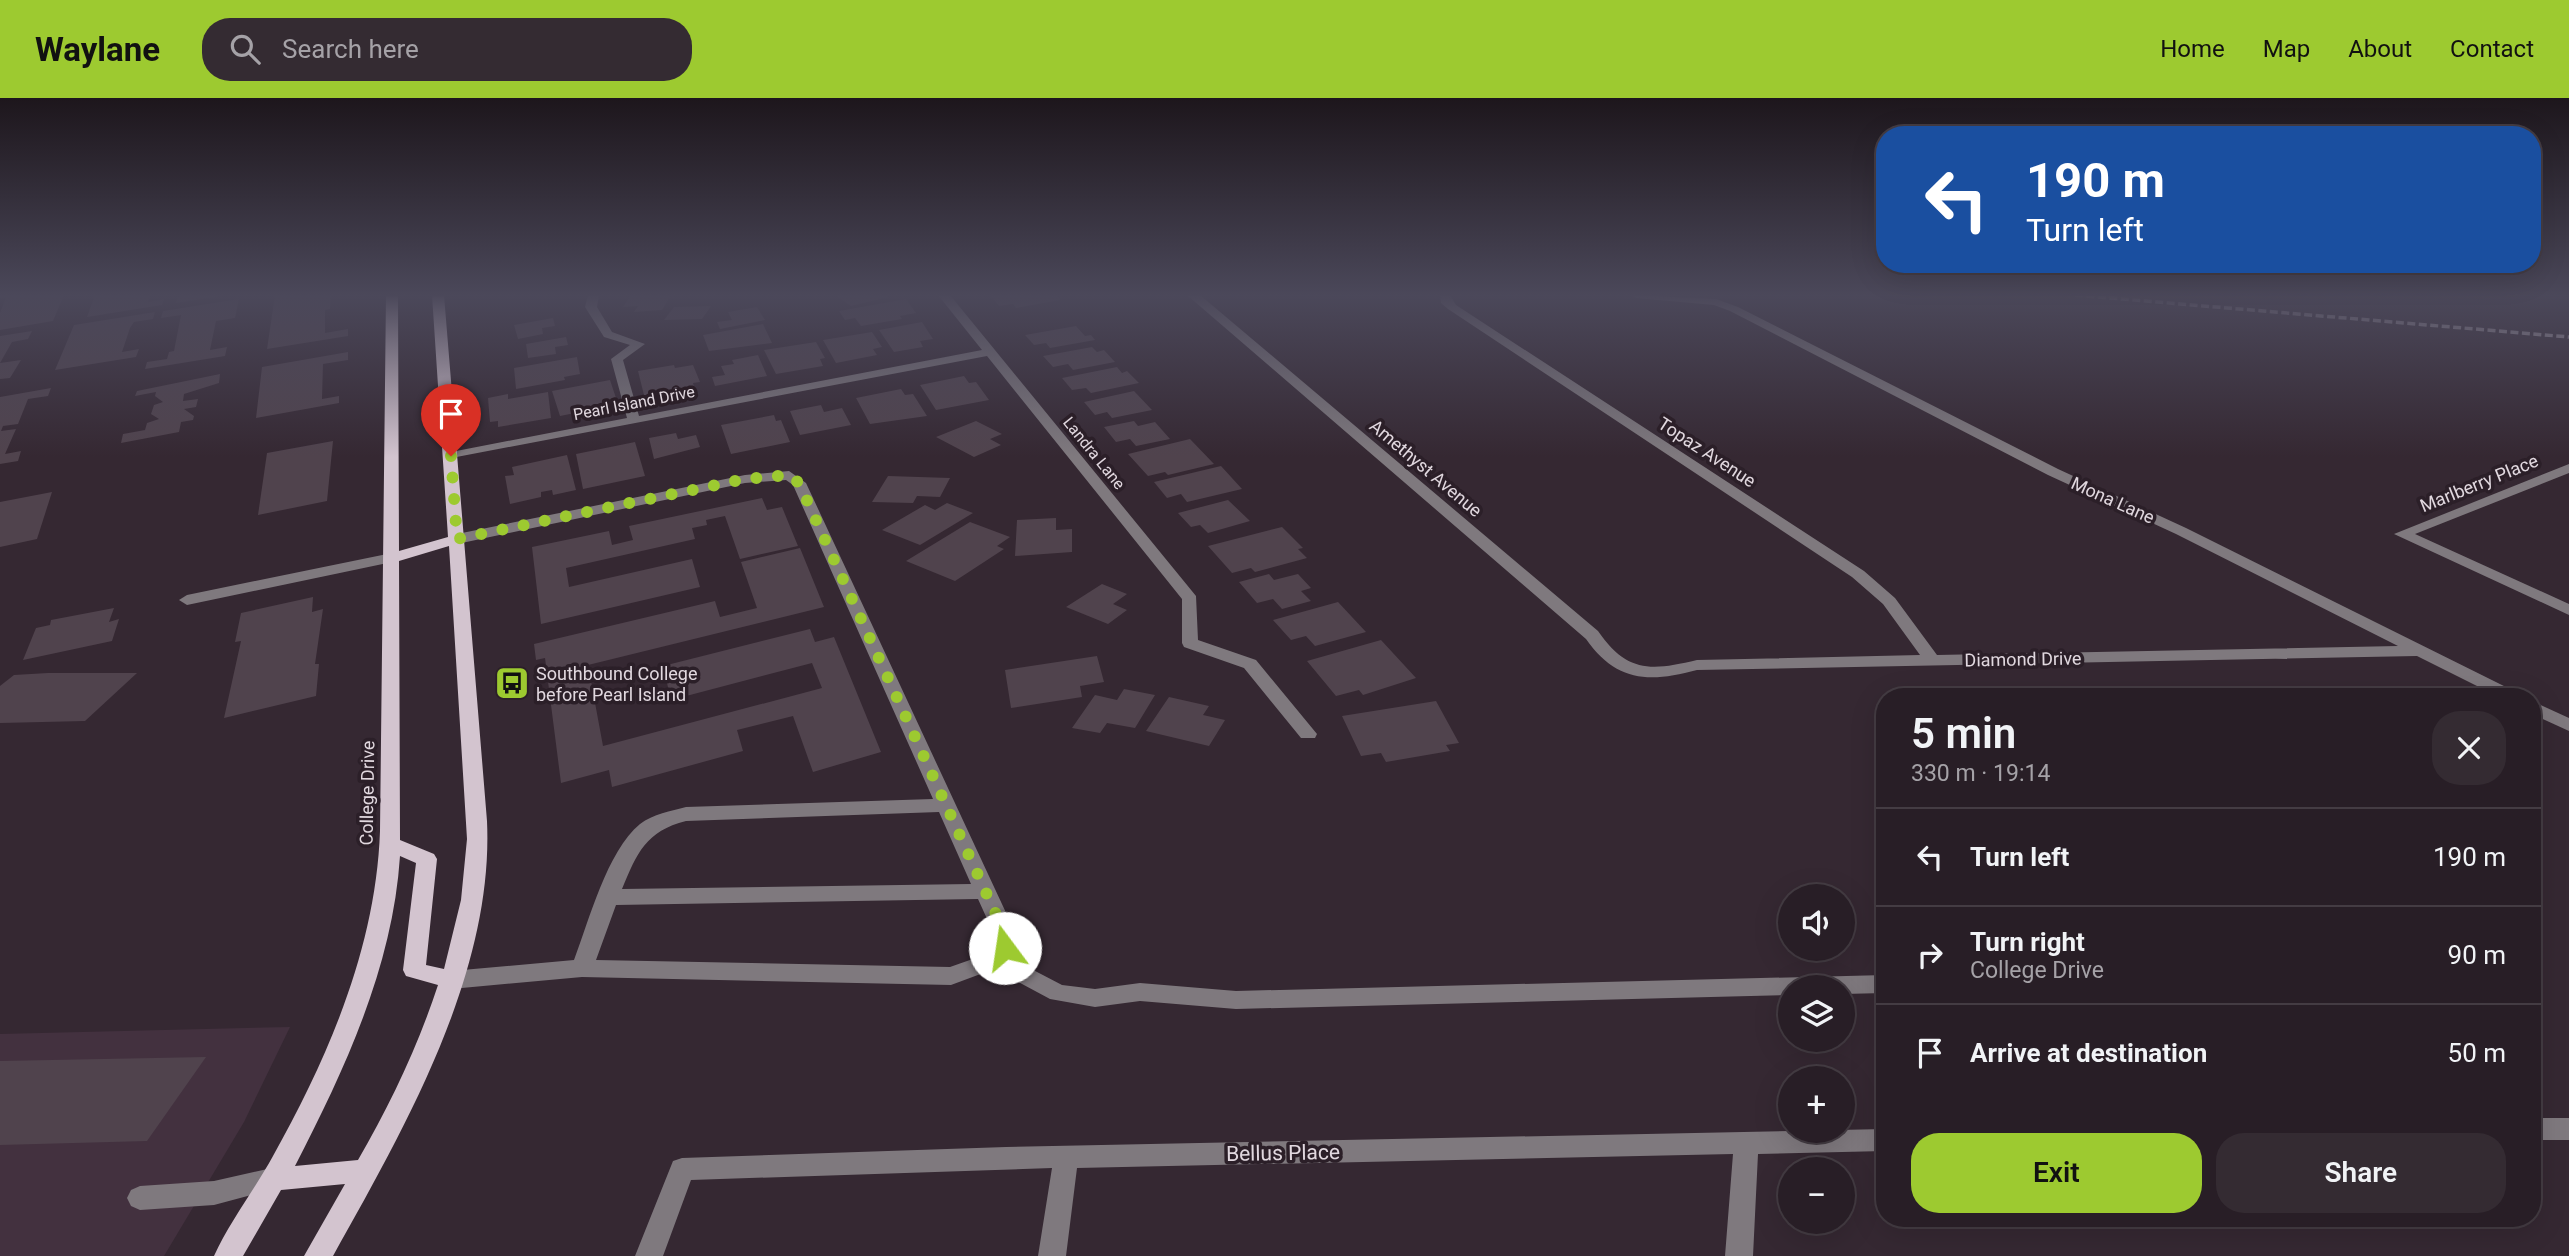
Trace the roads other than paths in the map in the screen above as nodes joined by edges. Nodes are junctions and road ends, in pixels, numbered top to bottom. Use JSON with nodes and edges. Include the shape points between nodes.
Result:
{"nodes":[{"id":1,"x":391,"y":349,"type":"edge"},
{"id":2,"x":442,"y":349,"type":"edge"},
{"id":3,"x":632,"y":349,"type":"edge"},
{"id":4,"x":987,"y":349,"type":"edge"},
{"id":5,"x":1256,"y":349,"type":"edge"},
{"id":6,"x":1516,"y":349,"type":"edge"},
{"id":7,"x":1809,"y":349,"type":"edge"},
{"id":8,"x":989,"y":352,"type":"junction"},
{"id":9,"x":634,"y":421,"type":"junction"},
{"id":10,"x":451,"y":456,"type":"junction"},
{"id":11,"x":2569,"y":468,"type":"edge"},
{"id":12,"x":457,"y":539,"type":"junction"},
{"id":13,"x":392,"y":558,"type":"junction"},
{"id":14,"x":187,"y":600,"type":"dead end"},
{"id":15,"x":2569,"y":610,"type":"edge"},
{"id":16,"x":2417,"y":651,"type":"junction"},
{"id":17,"x":1932,"y":660,"type":"junction"},
{"id":18,"x":1631,"y":671,"type":"joint"},
{"id":19,"x":2493,"y":688,"type":"edge"},
{"id":20,"x":2541,"y":711,"type":"edge"},
{"id":21,"x":2569,"y":725,"type":"edge"},
{"id":22,"x":1308,"y":734,"type":"dead end"},
{"id":23,"x":946,"y":805,"type":"junction"},
{"id":24,"x":389,"y":843,"type":"junction"},
{"id":25,"x":985,"y":891,"type":"junction"},
{"id":26,"x":611,"y":897,"type":"junction"},
{"id":27,"x":995,"y":960,"type":"junction"},
{"id":28,"x":582,"y":968,"type":"junction"},
{"id":29,"x":452,"y":980,"type":"junction"},
{"id":30,"x":1876,"y":984,"type":"edge"},
{"id":31,"x":2541,"y":1129,"type":"edge"},
{"id":32,"x":2569,"y":1129,"type":"edge"},
{"id":33,"x":1876,"y":1140,"type":"edge"},
{"id":34,"x":1746,"y":1143,"type":"junction"},
{"id":35,"x":1066,"y":1157,"type":"junction"},
{"id":36,"x":365,"y":1171,"type":"junction"},
{"id":37,"x":272,"y":1180,"type":"junction"},
{"id":38,"x":140,"y":1198,"type":"dead end"},
{"id":39,"x":228,"y":1256,"type":"edge"},
{"id":40,"x":318,"y":1256,"type":"edge"},
{"id":41,"x":649,"y":1256,"type":"edge"},
{"id":42,"x":1052,"y":1256,"type":"edge"},
{"id":43,"x":1739,"y":1256,"type":"edge"}],
"edges":[{"from":1,"to":13,"type":"main road","name":"College Drive"},
{"from":2,"to":10,"type":"main road"},
{"from":3,"to":9,"type":"street","via":[[617,359]]},
{"from":4,"to":8,"type":"street","name":"Landra Lane"},
{"from":5,"to":18,"type":"street","name":"Amethyst Avenue","via":[[1592,635],[1604,654]]},
{"from":6,"to":17,"type":"street","name":"Topaz Avenue","via":[[1858,574],[1889,601]]},
{"from":7,"to":16,"type":"street","name":"Mona Lane"},
{"from":8,"to":9,"type":"street","name":"Pearl Island Drive"},
{"from":8,"to":22,"type":"street","name":"Landra Lane","via":[[1190,599],[1191,643],[1250,664]]},
{"from":9,"to":10,"type":"street","name":"Pearl Island Drive"},
{"from":10,"to":12,"type":"main road"},
{"from":11,"to":15,"type":"street","name":"Marlberry Place","via":[[2402,534]]},
{"from":12,"to":13,"type":"main road"},
{"from":12,"to":23,"type":"street","via":[[745,479],[789,475],[799,483]]},
{"from":12,"to":29,"type":"main road","via":[[477,849],[471,903]]},
{"from":13,"to":14,"type":"street"},
{"from":13,"to":24,"type":"main road","name":"College Drive"},
{"from":16,"to":17,"type":"street","name":"Diamond Drive"},
{"from":16,"to":19,"type":"street","name":"Mona Lane"},
{"from":17,"to":18,"type":"street","name":"Diamond Drive","via":[[1697,665],[1667,674]]},
{"from":20,"to":21,"type":"street"},
{"from":23,"to":25,"type":"street"},
{"from":23,"to":26,"type":"street","via":[[686,814],[662,820],[645,831],[631,849]]},
{"from":24,"to":29,"type":"main road","via":[[427,859],[414,970]]},
{"from":24,"to":37,"type":"main road","name":"College Drive","via":[[370,961],[310,1111]]},
{"from":25,"to":26,"type":"street"},
{"from":25,"to":27,"type":"street","via":[[1004,932],[1005,948]]},
{"from":26,"to":28,"type":"street"},
{"from":27,"to":28,"type":"street","via":[[951,976]]},
{"from":27,"to":30,"type":"street","via":[[1058,993],[1095,998],[1140,992],[1236,1000]]},
{"from":28,"to":29,"type":"street"},
{"from":29,"to":36,"type":"main road","via":[[400,1103]]},
{"from":31,"to":32,"type":"street"},
{"from":33,"to":34,"type":"street","name":"Bellus Place"},
{"from":34,"to":35,"type":"street","name":"Bellus Place"},
{"from":34,"to":43,"type":"street"},
{"from":35,"to":41,"type":"street","name":"Bellus Place","via":[[682,1169]]},
{"from":35,"to":42,"type":"street"},
{"from":36,"to":37,"type":"main road"},
{"from":36,"to":40,"type":"main road"},
{"from":37,"to":38,"type":"street","via":[[214,1194]]},
{"from":37,"to":39,"type":"main road","name":"College Drive"}]}
